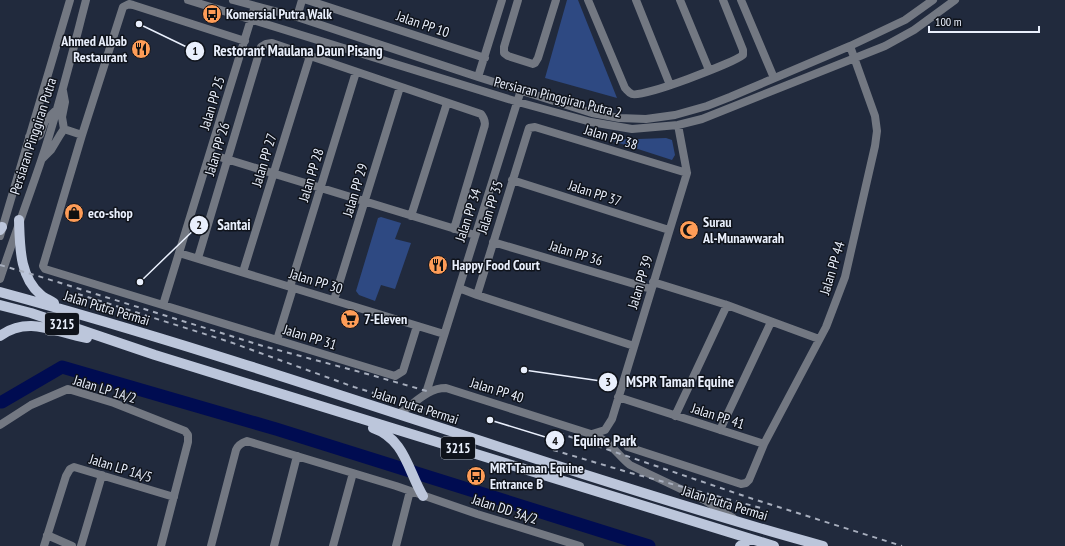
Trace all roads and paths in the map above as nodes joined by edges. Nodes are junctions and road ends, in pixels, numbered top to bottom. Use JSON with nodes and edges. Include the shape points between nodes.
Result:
{"nodes":[{"id":1,"x":70,"y":0,"type":"edge"},
{"id":2,"x":86,"y":0,"type":"edge"},
{"id":3,"x":188,"y":0,"type":"edge"},
{"id":4,"x":232,"y":0,"type":"edge"},
{"id":5,"x":302,"y":0,"type":"edge"},
{"id":6,"x":307,"y":0,"type":"edge"},
{"id":7,"x":502,"y":0,"type":"edge"},
{"id":8,"x":518,"y":0,"type":"edge"},
{"id":9,"x":556,"y":0,"type":"edge"},
{"id":10,"x":588,"y":0,"type":"edge"},
{"id":11,"x":636,"y":0,"type":"edge"},
{"id":12,"x":680,"y":0,"type":"edge"},
{"id":13,"x":723,"y":0,"type":"edge"},
{"id":14,"x":741,"y":0,"type":"edge"},
{"id":15,"x":933,"y":0,"type":"edge"},
{"id":16,"x":955,"y":0,"type":"edge"},
{"id":17,"x":256,"y":6,"type":"junction"},
{"id":18,"x":296,"y":17,"type":"junction"},
{"id":19,"x":252,"y":19,"type":"junction"},
{"id":20,"x":245,"y":41,"type":"junction"},
{"id":21,"x":850,"y":46,"type":"junction"},
{"id":22,"x":310,"y":56,"type":"junction"},
{"id":23,"x":485,"y":58,"type":"junction"},
{"id":24,"x":855,"y":58,"type":"junction"},
{"id":25,"x":709,"y":70,"type":"junction"},
{"id":26,"x":356,"y":72,"type":"junction"},
{"id":27,"x":478,"y":77,"type":"junction"},
{"id":28,"x":774,"y":78,"type":"junction"},
{"id":29,"x":670,"y":85,"type":"junction"},
{"id":30,"x":400,"y":87,"type":"junction"},
{"id":31,"x":63,"y":89,"type":"junction"},
{"id":32,"x":522,"y":90,"type":"junction"},
{"id":33,"x":518,"y":102,"type":"junction"},
{"id":34,"x":447,"y":103,"type":"junction"},
{"id":35,"x":56,"y":110,"type":"junction"},
{"id":36,"x":678,"y":126,"type":"junction"},
{"id":37,"x":529,"y":128,"type":"joint"},
{"id":38,"x":64,"y":130,"type":"junction"},
{"id":39,"x":82,"y":135,"type":"junction"},
{"id":40,"x":29,"y":137,"type":"junction"},
{"id":41,"x":210,"y":154,"type":"junction"},
{"id":42,"x":41,"y":160,"type":"junction"},
{"id":43,"x":228,"y":160,"type":"junction"},
{"id":44,"x":687,"y":173,"type":"junction"},
{"id":45,"x":274,"y":174,"type":"junction"},
{"id":46,"x":512,"y":180,"type":"junction"},
{"id":47,"x":320,"y":188,"type":"junction"},
{"id":48,"x":365,"y":202,"type":"junction"},
{"id":49,"x":410,"y":216,"type":"junction"},
{"id":50,"x":19,"y":220,"type":"junction"},
{"id":51,"x":454,"y":229,"type":"junction"},
{"id":52,"x":669,"y":230,"type":"junction"},
{"id":53,"x":1,"y":231,"type":"edge"},
{"id":54,"x":475,"y":235,"type":"junction"},
{"id":55,"x":493,"y":242,"type":"junction"},
{"id":56,"x":179,"y":253,"type":"junction"},
{"id":57,"x":198,"y":258,"type":"junction"},
{"id":58,"x":243,"y":272,"type":"junction"},
{"id":59,"x":0,"y":279,"type":"edge"},
{"id":60,"x":652,"y":286,"type":"junction"},
{"id":61,"x":292,"y":287,"type":"junction"},
{"id":62,"x":459,"y":288,"type":"junction"},
{"id":63,"x":0,"y":292,"type":"edge"},
{"id":64,"x":476,"y":295,"type":"junction"},
{"id":65,"x":334,"y":300,"type":"junction"},
{"id":66,"x":0,"y":305,"type":"edge"},
{"id":67,"x":163,"y":305,"type":"junction"},
{"id":68,"x":727,"y":305,"type":"junction"},
{"id":69,"x":69,"y":311,"type":"junction"},
{"id":70,"x":771,"y":322,"type":"junction"},
{"id":71,"x":417,"y":326,"type":"junction"},
{"id":72,"x":444,"y":334,"type":"junction"},
{"id":73,"x":0,"y":336,"type":"edge"},
{"id":74,"x":819,"y":339,"type":"junction"},
{"id":75,"x":277,"y":340,"type":"junction"},
{"id":76,"x":123,"y":344,"type":"junction"},
{"id":77,"x":634,"y":346,"type":"junction"},
{"id":78,"x":277,"y":392,"type":"junction"},
{"id":79,"x":426,"y":393,"type":"junction"},
{"id":80,"x":618,"y":397,"type":"junction"},
{"id":81,"x":398,"y":414,"type":"junction"},
{"id":82,"x":675,"y":416,"type":"junction"},
{"id":83,"x":612,"y":419,"type":"junction"},
{"id":84,"x":0,"y":425,"type":"edge"},
{"id":85,"x":720,"y":430,"type":"junction"},
{"id":86,"x":592,"y":434,"type":"junction"},
{"id":87,"x":764,"y":444,"type":"junction"},
{"id":88,"x":628,"y":447,"type":"dead end"},
{"id":89,"x":297,"y":456,"type":"junction"},
{"id":90,"x":620,"y":457,"type":"junction"},
{"id":91,"x":353,"y":473,"type":"junction"},
{"id":92,"x":102,"y":476,"type":"junction"},
{"id":93,"x":413,"y":488,"type":"junction"},
{"id":94,"x":423,"y":496,"type":"joint"},
{"id":95,"x":174,"y":497,"type":"junction"},
{"id":96,"x":738,"y":521,"type":"junction"},
{"id":97,"x":47,"y":535,"type":"junction"},
{"id":98,"x":750,"y":539,"type":"junction"},
{"id":99,"x":44,"y":546,"type":"edge"},
{"id":100,"x":72,"y":546,"type":"edge"},
{"id":101,"x":81,"y":546,"type":"edge"},
{"id":102,"x":161,"y":546,"type":"edge"},
{"id":103,"x":212,"y":546,"type":"edge"},
{"id":104,"x":274,"y":546,"type":"edge"},
{"id":105,"x":333,"y":546,"type":"edge"},
{"id":106,"x":396,"y":546,"type":"edge"},
{"id":107,"x":580,"y":546,"type":"edge"},
{"id":108,"x":740,"y":546,"type":"edge"},
{"id":109,"x":774,"y":546,"type":"edge"},
{"id":110,"x":823,"y":546,"type":"edge"}],
"edges":[{"from":1,"to":40,"type":"street","name":"Persiaran Pinggiran Putra"},
{"from":2,"to":31,"type":"street","name":"Persiaran Pinggiran Putra"},
{"from":3,"to":19,"type":"street","name":"Persiaran Pinggiran Putra 2"},
{"from":4,"to":17,"type":"street","name":"Persiaran Pinggiran Putra 2"},
{"from":5,"to":18,"type":"street"},
{"from":6,"to":23,"type":"street","name":"Jalan PP 10"},
{"from":7,"to":23,"type":"street"},
{"from":8,"to":9,"type":"street","via":[[504,52],[508,56],[532,64],[538,58]]},
{"from":10,"to":29,"type":"street","via":[[625,88],[636,94]]},
{"from":11,"to":29,"type":"street"},
{"from":12,"to":25,"type":"street"},
{"from":13,"to":25,"type":"street","via":[[743,55]]},
{"from":14,"to":28,"type":"street"},
{"from":15,"to":21,"type":"street","name":"Persiaran Pinggiran Putra 2","via":[[905,20]]},
{"from":16,"to":24,"type":"street","name":"Persiaran Pinggiran Putra 2","via":[[914,30],[885,46]]},
{"from":17,"to":18,"type":"street","name":"Persiaran Pinggiran Putra 2"},
{"from":17,"to":19,"type":"street","name":"Jalan PP 25"},
{"from":18,"to":27,"type":"street","name":"Persiaran Pinggiran Putra 2"},
{"from":19,"to":20,"type":"street","name":"Jalan PP 25"},
{"from":19,"to":33,"type":"street","name":"Persiaran Pinggiran Putra 2"},
{"from":20,"to":39,"type":"street","via":[[133,5],[126,5]]},
{"from":20,"to":41,"type":"street","name":"Jalan PP 25"},
{"from":21,"to":24,"type":"street","name":"Jalan PP 44"},
{"from":21,"to":28,"type":"street","name":"Persiaran Pinggiran Putra 2"},
{"from":22,"to":26,"type":"street"},
{"from":22,"to":43,"type":"street","name":"Jalan PP 26","via":[[272,43],[261,48]]},
{"from":22,"to":45,"type":"street","name":"Jalan PP 27"},
{"from":23,"to":27,"type":"street"},
{"from":24,"to":36,"type":"street","name":"Persiaran Pinggiran Putra 2","via":[[702,119]]},
{"from":24,"to":74,"type":"street","name":"Jalan PP 44","via":[[875,116],[877,131],[845,277]]},
{"from":25,"to":29,"type":"street"},
{"from":26,"to":30,"type":"street"},
{"from":26,"to":47,"type":"street","name":"Jalan PP 28"},
{"from":27,"to":32,"type":"street","name":"Persiaran Pinggiran Putra 2"},
{"from":28,"to":32,"type":"street","name":"Persiaran Pinggiran Putra 2","via":[[707,106],[675,115],[646,119],[592,113]]},
{"from":30,"to":34,"type":"street"},
{"from":30,"to":48,"type":"street","name":"Jalan PP 29"},
{"from":31,"to":35,"type":"street","name":"Persiaran Pinggiran Putra"},
{"from":31,"to":38,"type":"street"},
{"from":32,"to":33,"type":"street","name":"Jalan PP 34"},
{"from":33,"to":36,"type":"street","name":"Persiaran Pinggiran Putra 2","via":[[591,122],[632,129]]},
{"from":33,"to":54,"type":"street","name":"Jalan PP 34"},
{"from":34,"to":49,"type":"street"},
{"from":34,"to":51,"type":"street","via":[[481,114],[485,123]]},
{"from":35,"to":40,"type":"street","via":[[45,122],[40,135]]},
{"from":35,"to":42,"type":"street","name":"Persiaran Pinggiran Putra"},
{"from":36,"to":44,"type":"street","name":"Jalan PP 39"},
{"from":37,"to":44,"type":"street","name":"Jalan PP 38","via":[[535,127]]},
{"from":37,"to":46,"type":"street","name":"Jalan PP 35"},
{"from":38,"to":39,"type":"street"},
{"from":38,"to":42,"type":"street"},
{"from":39,"to":67,"type":"street","via":[[43,266],[45,269]]},
{"from":40,"to":53,"type":"street","name":"Persiaran Pinggiran Putra"},
{"from":41,"to":43,"type":"street"},
{"from":41,"to":56,"type":"street","name":"Jalan PP 25"},
{"from":42,"to":50,"type":"street","name":"Persiaran Pinggiran Putra"},
{"from":43,"to":45,"type":"street"},
{"from":43,"to":57,"type":"street","name":"Jalan PP 26"},
{"from":44,"to":52,"type":"street","name":"Jalan PP 39"},
{"from":45,"to":47,"type":"street"},
{"from":45,"to":58,"type":"street","name":"Jalan PP 27"},
{"from":46,"to":52,"type":"street","name":"Jalan PP 37"},
{"from":46,"to":55,"type":"street","name":"Jalan PP 35"},
{"from":47,"to":48,"type":"street"},
{"from":47,"to":61,"type":"street","name":"Jalan PP 28"},
{"from":48,"to":49,"type":"street"},
{"from":48,"to":65,"type":"street","name":"Jalan PP 29"},
{"from":49,"to":51,"type":"street"},
{"from":50,"to":59,"type":"street","name":"Persiaran Pinggiran Putra"},
{"from":50,"to":69,"type":"main road","via":[[24,269],[33,287],[41,296]]},
{"from":51,"to":54,"type":"street"},
{"from":52,"to":60,"type":"street","name":"Jalan PP 39"},
{"from":54,"to":62,"type":"street","name":"Jalan PP 34"},
{"from":55,"to":60,"type":"street","name":"Jalan PP 36"},
{"from":55,"to":64,"type":"street","name":"Jalan PP 35"},
{"from":56,"to":57,"type":"street","name":"Jalan PP 30"},
{"from":56,"to":67,"type":"street","name":"Jalan PP 25"},
{"from":57,"to":58,"type":"street","name":"Jalan PP 30"},
{"from":58,"to":61,"type":"street","name":"Jalan PP 30"},
{"from":60,"to":68,"type":"street","name":"Jalan PP 36"},
{"from":60,"to":77,"type":"street","name":"Jalan PP 39"},
{"from":61,"to":65,"type":"street","name":"Jalan PP 30"},
{"from":61,"to":75,"type":"street","name":"Jalan PP 28"},
{"from":62,"to":64,"type":"street"},
{"from":62,"to":72,"type":"street","name":"Jalan PP 34"},
{"from":63,"to":69,"type":"main road","name":"Jalan Putra Permai","number":"3215"},
{"from":64,"to":77,"type":"street"},
{"from":65,"to":71,"type":"street","name":"Jalan PP 30"},
{"from":66,"to":76,"type":"main road","name":"Jalan Putra Permai","number":"3215"},
{"from":67,"to":75,"type":"street","name":"Jalan PP 31"},
{"from":68,"to":70,"type":"street","name":"Jalan PP 36"},
{"from":68,"to":82,"type":"street"},
{"from":69,"to":81,"type":"main road","name":"Jalan Putra Permai","number":"3215"},
{"from":70,"to":74,"type":"street","name":"Jalan PP 36"},
{"from":70,"to":85,"type":"street"},
{"from":71,"to":72,"type":"street","name":"Jalan PP 30"},
{"from":71,"to":75,"type":"street","name":"Jalan PP 31","via":[[403,371],[395,376]]},
{"from":72,"to":79,"type":"street","name":"Jalan PP 34"},
{"from":73,"to":76,"type":"main road","via":[[18,326],[34,325]]},
{"from":74,"to":87,"type":"street","name":"Jalan PP 44"},
{"from":76,"to":78,"type":"main road","name":"Jalan Putra Permai","number":"3215"},
{"from":77,"to":80,"type":"street","name":"Jalan PP 39"},
{"from":78,"to":93,"type":"main road","via":[[312,408],[384,432],[405,455]]},
{"from":78,"to":98,"type":"main road","name":"Jalan Putra Permai","number":"3215"},
{"from":79,"to":81,"type":"street","name":"Jalan PP 40"},
{"from":79,"to":86,"type":"street","name":"Jalan PP 40","via":[[446,388]]},
{"from":80,"to":82,"type":"street","name":"Jalan PP 41"},
{"from":80,"to":83,"type":"street","name":"Jalan PP 39"},
{"from":81,"to":96,"type":"main road","name":"Jalan Putra Permai","number":"3215"},
{"from":82,"to":85,"type":"street","name":"Jalan PP 41"},
{"from":83,"to":86,"type":"street","via":[[605,430]]},
{"from":83,"to":90,"type":"street","name":"Jalan PP 39","via":[[610,434]]},
{"from":84,"to":95,"type":"street","name":"Jalan LP 1A/2","via":[[31,406],[68,389],[114,403],[185,431],[188,442]]},
{"from":85,"to":87,"type":"street","name":"Jalan PP 41"},
{"from":86,"to":90,"type":"street","name":"Jalan PP 40","via":[[606,440]]},
{"from":87,"to":88,"type":"street","name":"Jalan PP 44","via":[[749,480],[741,484]]},
{"from":89,"to":91,"type":"street"},
{"from":89,"to":103,"type":"street","via":[[247,441],[238,446]]},
{"from":89,"to":104,"type":"street"},
{"from":90,"to":96,"type":"street","name":"Jalan PP 40","via":[[643,472],[706,501]]},
{"from":91,"to":93,"type":"street","via":[[396,486]]},
{"from":91,"to":105,"type":"street"},
{"from":92,"to":95,"type":"street","name":"Jalan LP 1A/5"},
{"from":92,"to":97,"type":"street","name":"Jalan LP 1A/5","via":[[74,467],[70,469]]},
{"from":92,"to":101,"type":"street"},
{"from":93,"to":94,"type":"main road"},
{"from":93,"to":106,"type":"street"},
{"from":94,"to":107,"type":"street","name":"Jalan DD 3A/2"},
{"from":95,"to":102,"type":"street"},
{"from":96,"to":110,"type":"main road","name":"Jalan Putra Permai","number":"3215"},
{"from":97,"to":99,"type":"street","name":"Jalan LP 1A/5"},
{"from":97,"to":100,"type":"street"},
{"from":98,"to":108,"type":"main road"},
{"from":98,"to":109,"type":"main road","name":"Jalan Putra Permai","number":"3215"}]}
